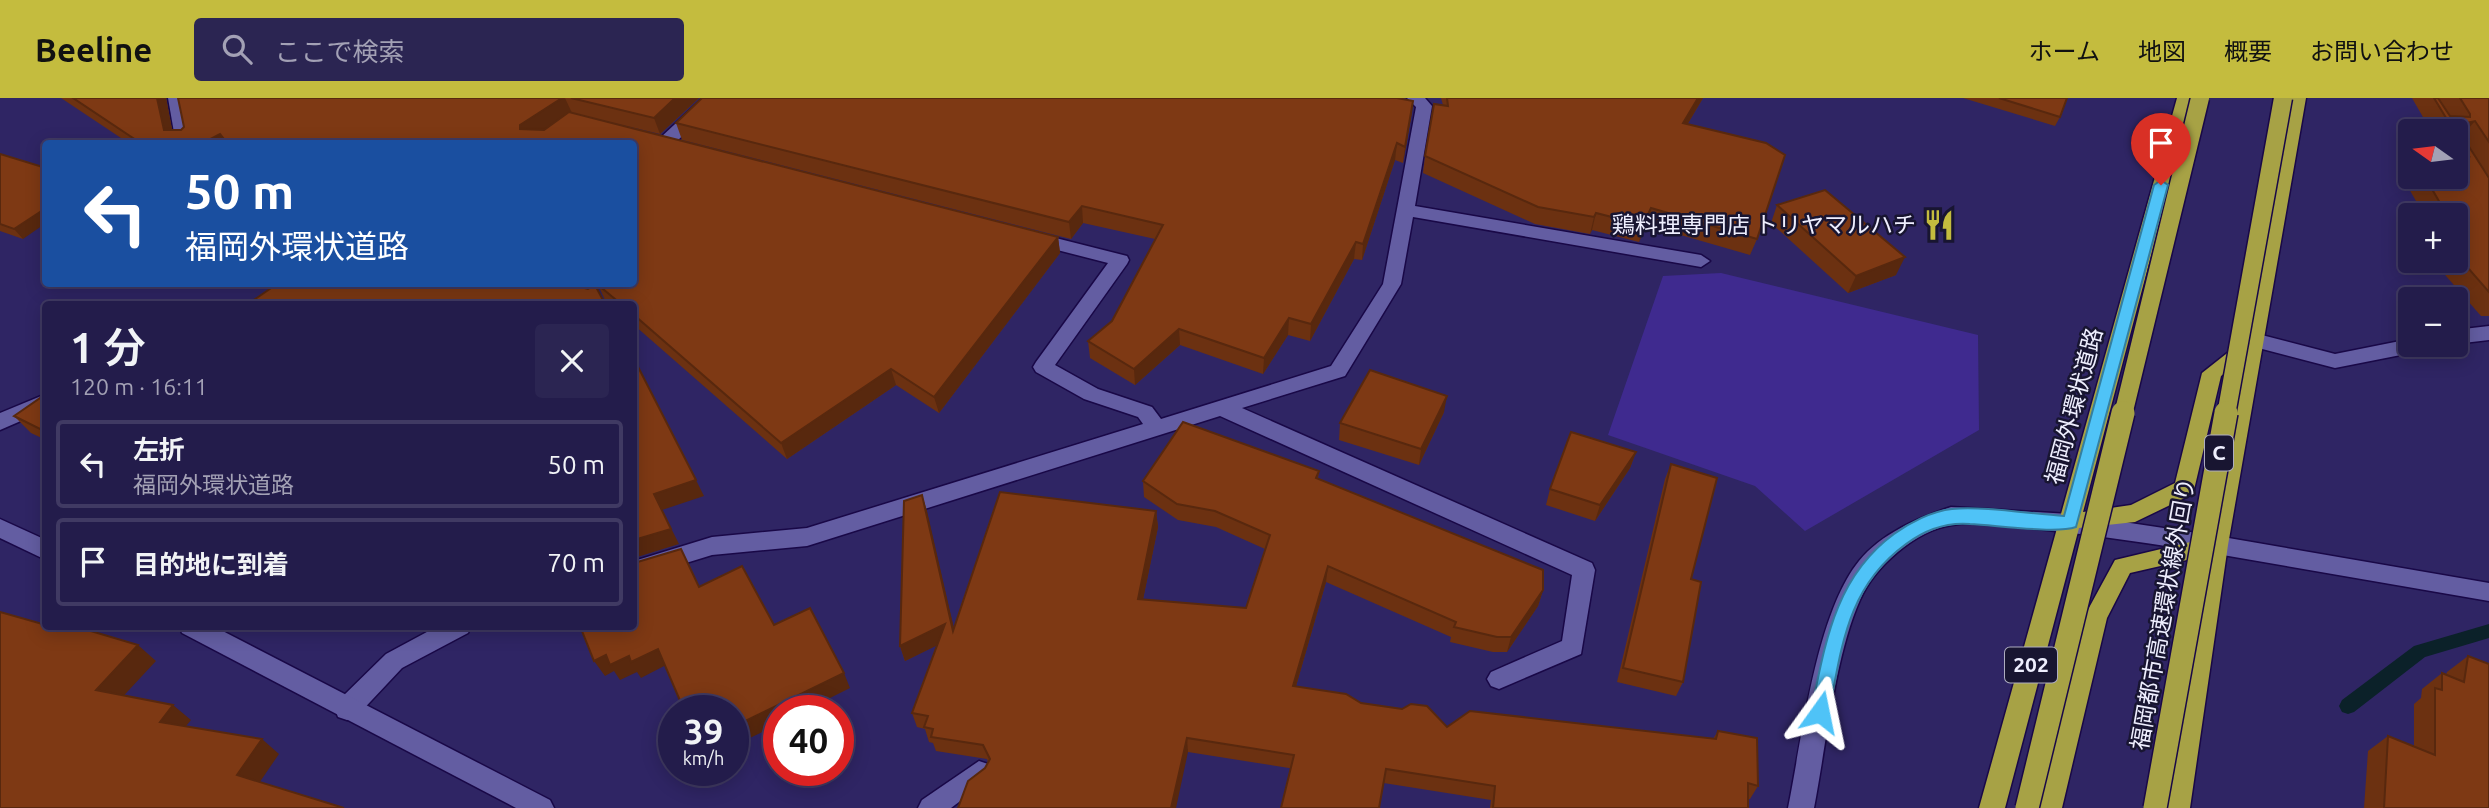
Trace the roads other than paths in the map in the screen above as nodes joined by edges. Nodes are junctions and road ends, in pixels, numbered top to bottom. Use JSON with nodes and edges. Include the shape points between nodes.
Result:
{"nodes":[{"id":1,"x":176,"y":98,"type":"edge"},
{"id":2,"x":713,"y":98,"type":"edge"},
{"id":3,"x":1415,"y":98,"type":"edge"},
{"id":4,"x":2185,"y":98,"type":"edge"},
{"id":5,"x":2200,"y":98,"type":"edge"},
{"id":6,"x":2283,"y":98,"type":"edge"},
{"id":7,"x":2298,"y":98,"type":"edge"},
{"id":8,"x":184,"y":140,"type":"edge"},
{"id":9,"x":693,"y":149,"type":"edge"},
{"id":10,"x":1405,"y":210,"type":"junction"},
{"id":11,"x":1013,"y":233,"type":"edge"},
{"id":12,"x":1700,"y":261,"type":"dead end"},
{"id":13,"x":2489,"y":333,"type":"edge"},
{"id":14,"x":2468,"y":335,"type":"edge"},
{"id":15,"x":2254,"y":340,"type":"junction"},
{"id":16,"x":2398,"y":349,"type":"edge"},
{"id":17,"x":42,"y":403,"type":"edge"},
{"id":18,"x":1222,"y":408,"type":"junction"},
{"id":19,"x":0,"y":422,"type":"edge"},
{"id":20,"x":1157,"y":429,"type":"junction"},
{"id":21,"x":2070,"y":523,"type":"junction"},
{"id":22,"x":0,"y":528,"type":"edge"},
{"id":23,"x":2217,"y":545,"type":"junction"},
{"id":24,"x":42,"y":549,"type":"edge"},
{"id":25,"x":637,"y":569,"type":"edge"},
{"id":26,"x":2489,"y":592,"type":"edge"},
{"id":27,"x":198,"y":630,"type":"edge"},
{"id":28,"x":452,"y":630,"type":"edge"},
{"id":29,"x":1499,"y":679,"type":"dead end"},
{"id":30,"x":347,"y":709,"type":"junction"},
{"id":31,"x":979,"y":772,"type":"edge"},
{"id":32,"x":541,"y":808,"type":"edge"},
{"id":33,"x":931,"y":808,"type":"edge"},
{"id":34,"x":1801,"y":808,"type":"edge"},
{"id":35,"x":1992,"y":808,"type":"edge"},
{"id":36,"x":2027,"y":808,"type":"edge"},
{"id":37,"x":2049,"y":808,"type":"edge"},
{"id":38,"x":2155,"y":808,"type":"edge"},
{"id":39,"x":2176,"y":808,"type":"edge"}],
"edges":[{"from":1,"to":8,"type":"street"},
{"from":2,"to":9,"type":"street","via":[[659,141]]},
{"from":3,"to":10,"type":"street","via":[[1424,106]]},
{"from":4,"to":21,"type":"highway","name":"福岡外環状道路","number":"202"},
{"from":5,"to":36,"type":"highway","bridge":true},
{"from":6,"to":38,"type":"highway","name":"福岡都市高速環状線外回り","number":"C","bridge":true},
{"from":7,"to":15,"type":"highway"},
{"from":10,"to":12,"type":"street"},
{"from":10,"to":18,"type":"street","via":[[1392,284],[1338,371]]},
{"from":11,"to":20,"type":"street","via":[[1120,261],[1043,367],[1091,394],[1145,412]]},
{"from":13,"to":14,"type":"street"},
{"from":15,"to":16,"type":"street","via":[[2335,361]]},
{"from":15,"to":21,"type":"highway","via":[[2212,373],[2185,488],[2135,513]]},
{"from":15,"to":23,"type":"highway"},
{"from":17,"to":19,"type":"street"},
{"from":18,"to":20,"type":"street"},
{"from":18,"to":29,"type":"street","via":[[1584,570],[1573,647]]},
{"from":20,"to":25,"type":"street","via":[[807,537],[712,546]]},
{"from":21,"to":23,"type":"street"},
{"from":21,"to":34,"type":"street","via":[[1951,516],[1914,529],[1868,566],[1850,595],[1836,633]]},
{"from":21,"to":35,"type":"highway","name":"福岡外環状道路","number":"202"},
{"from":22,"to":24,"type":"street"},
{"from":23,"to":26,"type":"street"},
{"from":23,"to":37,"type":"highway","via":[[2123,566],[2096,617]]},
{"from":23,"to":39,"type":"highway"},
{"from":27,"to":30,"type":"street"},
{"from":28,"to":30,"type":"street","via":[[394,661]]},
{"from":30,"to":32,"type":"street"},
{"from":31,"to":33,"type":"street"}]}
